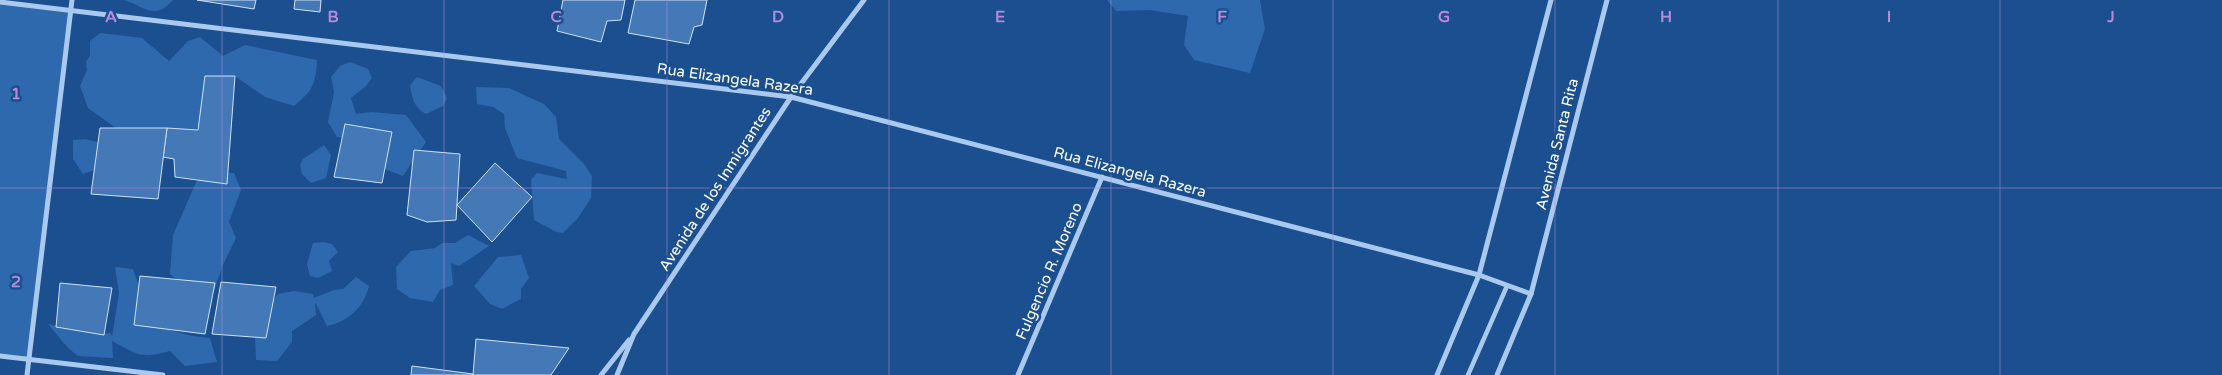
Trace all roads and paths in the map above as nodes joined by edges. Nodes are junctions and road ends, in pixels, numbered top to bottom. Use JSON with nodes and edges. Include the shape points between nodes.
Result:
{"nodes":[{"id":1,"x":72,"y":0,"type":"edge"},
{"id":2,"x":864,"y":0,"type":"edge"},
{"id":3,"x":1551,"y":0,"type":"edge"},
{"id":4,"x":1607,"y":0,"type":"edge"},
{"id":5,"x":0,"y":2,"type":"edge"},
{"id":6,"x":71,"y":11,"type":"junction"},
{"id":7,"x":790,"y":96,"type":"junction"},
{"id":8,"x":1102,"y":178,"type":"junction"},
{"id":9,"x":1478,"y":275,"type":"junction"},
{"id":10,"x":1507,"y":286,"type":"junction"},
{"id":11,"x":1531,"y":294,"type":"junction"},
{"id":12,"x":634,"y":334,"type":"junction"},
{"id":13,"x":0,"y":356,"type":"edge"},
{"id":14,"x":29,"y":358,"type":"junction"},
{"id":15,"x":27,"y":375,"type":"edge"},
{"id":16,"x":163,"y":375,"type":"edge"},
{"id":17,"x":601,"y":375,"type":"edge"},
{"id":18,"x":616,"y":375,"type":"edge"},
{"id":19,"x":1018,"y":375,"type":"edge"},
{"id":20,"x":1437,"y":375,"type":"edge"},
{"id":21,"x":1468,"y":375,"type":"edge"},
{"id":22,"x":1497,"y":375,"type":"edge"}],
"edges":[{"from":1,"to":6,"type":"street"},
{"from":2,"to":7,"type":"street","name":"Avenida de los Inmigrantes"},
{"from":3,"to":9,"type":"street"},
{"from":4,"to":11,"type":"street","name":"Avenida Santa Rita"},
{"from":5,"to":6,"type":"street","name":"Rua Elizangela Razera"},
{"from":6,"to":7,"type":"street","name":"Rua Elizangela Razera"},
{"from":6,"to":14,"type":"street"},
{"from":7,"to":8,"type":"street","name":"Rua Elizangela Razera"},
{"from":7,"to":12,"type":"street","name":"Avenida de los Inmigrantes"},
{"from":8,"to":9,"type":"street","name":"Rua Elizangela Razera"},
{"from":8,"to":19,"type":"street","name":"Fulgencio R. Moreno"},
{"from":9,"to":10,"type":"street"},
{"from":9,"to":20,"type":"street"},
{"from":10,"to":11,"type":"street"},
{"from":10,"to":21,"type":"street"},
{"from":11,"to":22,"type":"street","name":"Avenida Santa Rita"},
{"from":12,"to":17,"type":"street"},
{"from":12,"to":18,"type":"street","name":"Avenida de los Inmigrantes"},
{"from":13,"to":14,"type":"street"},
{"from":14,"to":15,"type":"street"},
{"from":14,"to":16,"type":"street"}]}
